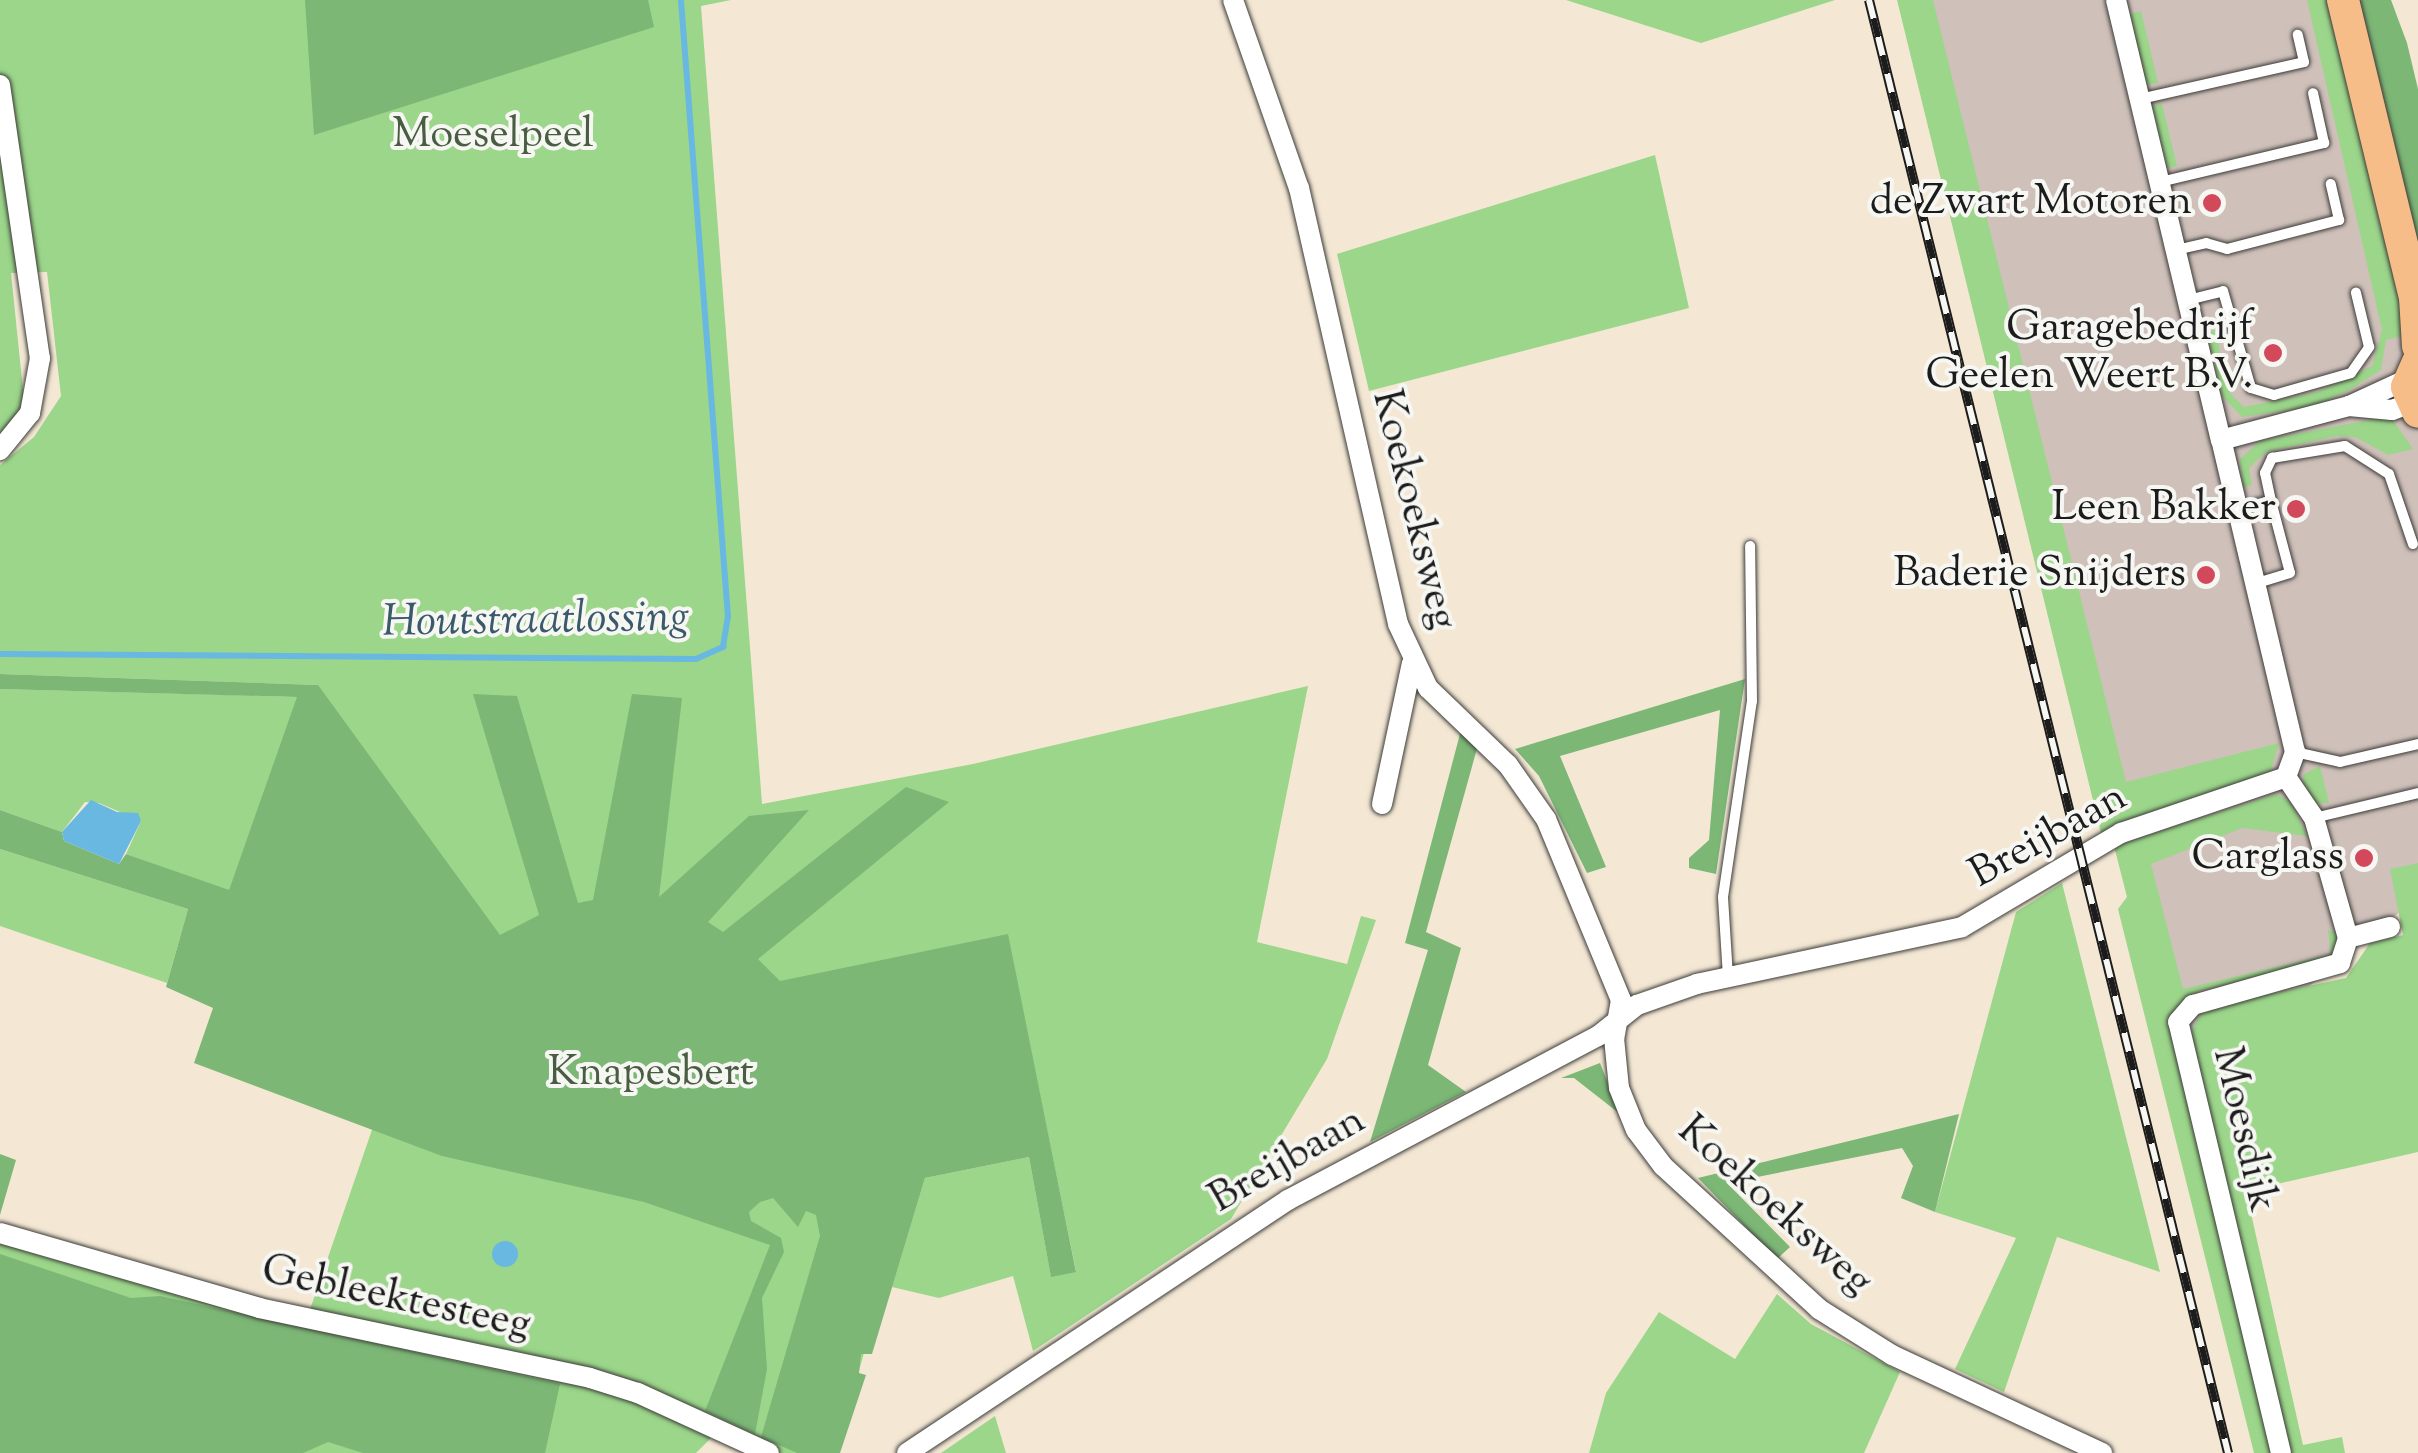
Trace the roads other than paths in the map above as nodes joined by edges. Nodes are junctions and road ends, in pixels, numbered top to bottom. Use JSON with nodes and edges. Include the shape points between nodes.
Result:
{"nodes":[{"id":1,"x":1232,"y":0,"type":"edge"},
{"id":2,"x":2342,"y":0,"type":"edge"},
{"id":3,"x":2123,"y":2,"type":"edge"},
{"id":4,"x":2298,"y":35,"type":"dead end"},
{"id":5,"x":0,"y":85,"type":"edge"},
{"id":6,"x":2312,"y":93,"type":"dead end"},
{"id":7,"x":2140,"y":100,"type":"junction"},
{"id":8,"x":2160,"y":182,"type":"junction"},
{"id":9,"x":2331,"y":184,"type":"dead end"},
{"id":10,"x":2176,"y":250,"type":"junction"},
{"id":11,"x":2356,"y":292,"type":"dead end"},
{"id":12,"x":2188,"y":300,"type":"junction"},
{"id":13,"x":2417,"y":300,"type":"edge"},
{"id":14,"x":2418,"y":346,"type":"edge"},
{"id":15,"x":2414,"y":389,"type":"edge"},
{"id":16,"x":2222,"y":440,"type":"junction"},
{"id":17,"x":0,"y":450,"type":"edge"},
{"id":18,"x":2271,"y":500,"type":"junction"},
{"id":19,"x":2237,"y":509,"type":"junction"},
{"id":20,"x":2413,"y":544,"type":"dead end"},
{"id":21,"x":1750,"y":546,"type":"dead end"},
{"id":22,"x":2254,"y":584,"type":"junction"},
{"id":23,"x":1412,"y":663,"type":"junction"},
{"id":24,"x":2418,"y":744,"type":"edge"},
{"id":25,"x":2295,"y":752,"type":"junction"},
{"id":26,"x":2286,"y":777,"type":"junction"},
{"id":27,"x":2418,"y":793,"type":"edge"},
{"id":28,"x":1382,"y":804,"type":"dead end"},
{"id":29,"x":2314,"y":818,"type":"junction"},
{"id":30,"x":2390,"y":927,"type":"dead end"},
{"id":31,"x":2348,"y":938,"type":"junction"},
{"id":32,"x":1728,"y":978,"type":"junction"},
{"id":33,"x":1618,"y":1019,"type":"junction"},
{"id":34,"x":0,"y":1233,"type":"edge"},
{"id":35,"x":770,"y":1453,"type":"edge"},
{"id":36,"x":908,"y":1453,"type":"edge"},
{"id":37,"x":2102,"y":1453,"type":"edge"},
{"id":38,"x":2281,"y":1453,"type":"edge"}],
"edges":[{"from":1,"to":23,"type":"street","name":"Koekoeksweg","via":[[1299,188]]},
{"from":2,"to":13,"type":"main road"},
{"from":3,"to":7,"type":"street"},
{"from":4,"to":7,"type":"lane","via":[[2304,62]]},
{"from":5,"to":17,"type":"street","via":[[40,358],[30,413]]},
{"from":6,"to":8,"type":"lane","via":[[2324,143]]},
{"from":7,"to":8,"type":"street"},
{"from":8,"to":10,"type":"street"},
{"from":9,"to":10,"type":"lane","via":[[2339,220],[2227,249],[2206,244]]},
{"from":10,"to":12,"type":"street"},
{"from":11,"to":12,"type":"lane","via":[[2368,347],[2351,373],[2274,396],[2250,388],[2223,291]]},
{"from":12,"to":16,"type":"street"},
{"from":13,"to":14,"type":"main road"},
{"from":15,"to":16,"type":"street"},
{"from":16,"to":19,"type":"street"},
{"from":18,"to":19,"type":"lane"},
{"from":18,"to":20,"type":"lane","via":[[2265,473],[2272,458],[2345,446],[2389,474]]},
{"from":18,"to":22,"type":"lane","via":[[2290,573]]},
{"from":19,"to":22,"type":"street"},
{"from":21,"to":32,"type":"lane","via":[[1752,701],[1722,897]]},
{"from":22,"to":25,"type":"street"},
{"from":23,"to":28,"type":"street"},
{"from":23,"to":33,"type":"street","name":"Koekoeksweg","via":[[1428,688],[1508,764],[1546,819],[1621,1000]]},
{"from":24,"to":25,"type":"lane","via":[[2340,762]]},
{"from":25,"to":26,"type":"street"},
{"from":26,"to":29,"type":"street"},
{"from":26,"to":32,"type":"street","name":"Breijbaan","via":[[2121,834],[1962,927]]},
{"from":27,"to":29,"type":"lane"},
{"from":29,"to":31,"type":"street"},
{"from":30,"to":31,"type":"street"},
{"from":31,"to":38,"type":"street","name":"Moesdijk","via":[[2340,963],[2194,1005],[2178,1022]]},
{"from":32,"to":33,"type":"street","name":"Breijbaan","via":[[1637,1004]]},
{"from":33,"to":36,"type":"street","name":"Breijbaan","via":[[1598,1036],[1288,1200]]},
{"from":33,"to":37,"type":"street","name":"Koekoeksweg","via":[[1619,1088],[1636,1130],[1663,1166],[1819,1309],[1892,1355]]},
{"from":34,"to":35,"type":"street","name":"Gebleektesteeg","via":[[259,1308],[590,1378],[638,1392]]}]}
